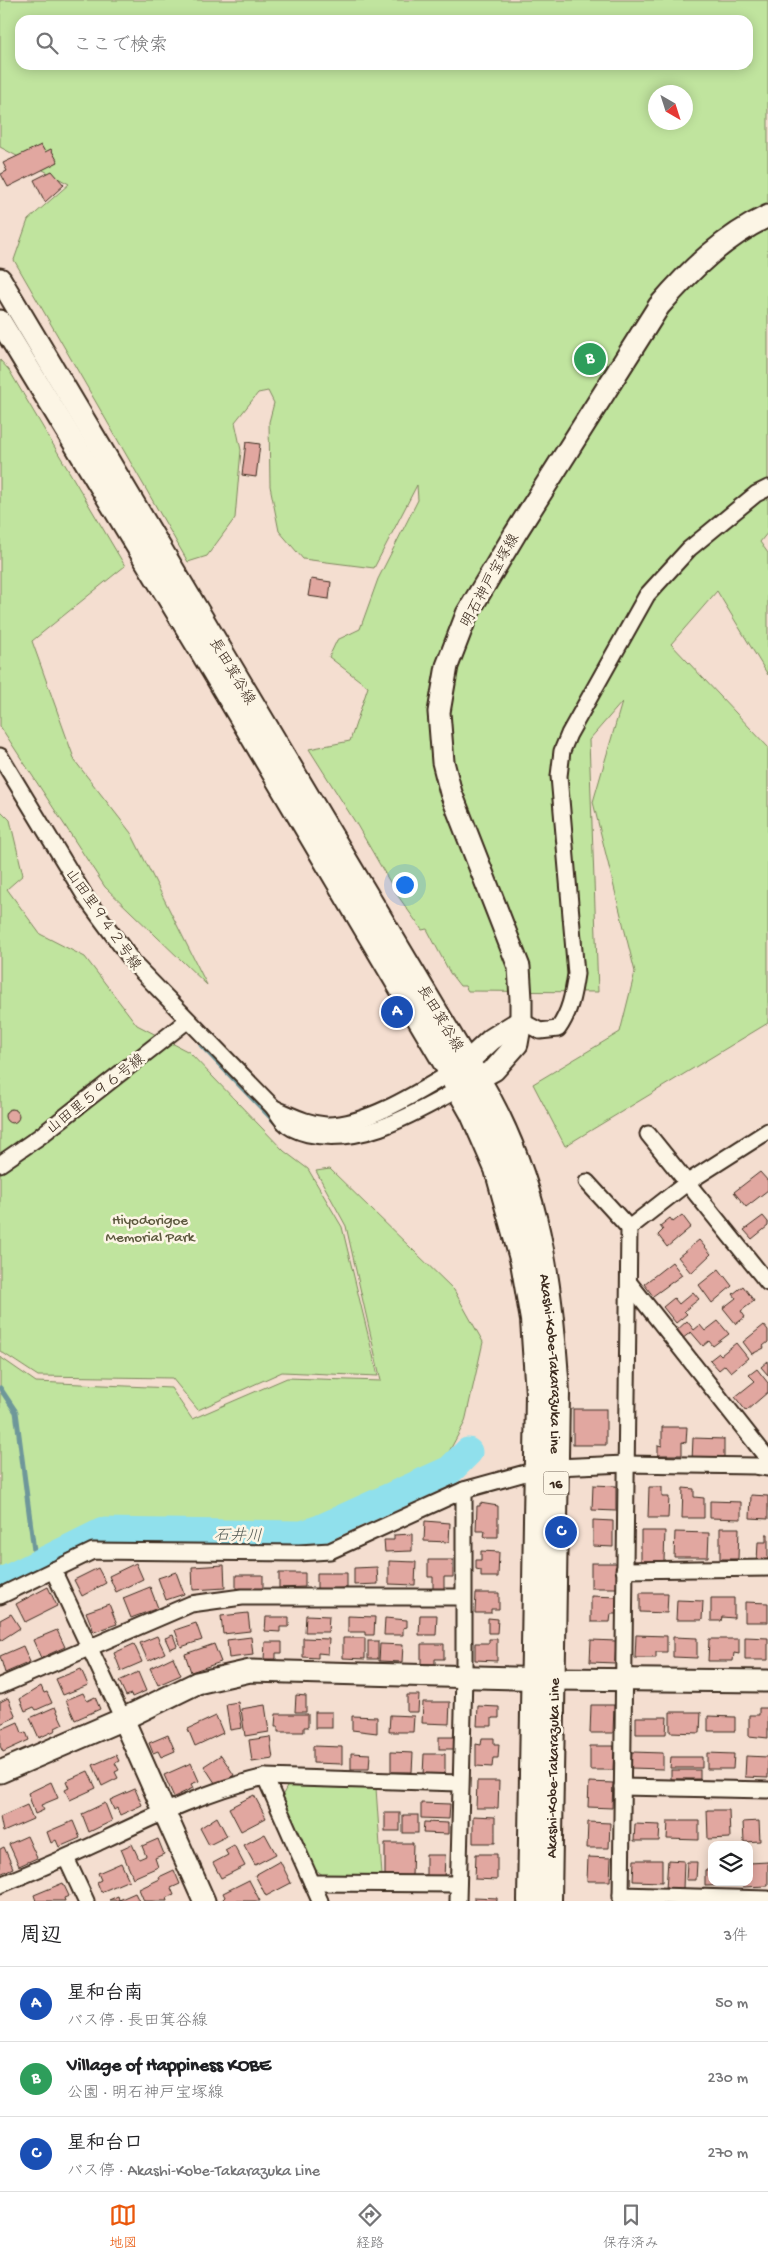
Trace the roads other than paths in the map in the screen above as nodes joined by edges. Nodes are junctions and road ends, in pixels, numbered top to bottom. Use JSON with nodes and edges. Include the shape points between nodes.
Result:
{"nodes":[{"id":1,"x":768,"y":216,"type":"edge"},
{"id":2,"x":0,"y":279,"type":"edge"},
{"id":3,"x":0,"y":320,"type":"edge"},
{"id":4,"x":768,"y":488,"type":"edge"},
{"id":5,"x":0,"y":756,"type":"edge"},
{"id":6,"x":188,"y":1020,"type":"junction"},
{"id":7,"x":521,"y":1021,"type":"junction"},
{"id":8,"x":464,"y":1076,"type":"junction"},
{"id":9,"x":768,"y":1131,"type":"edge"},
{"id":10,"x":648,"y":1134,"type":"dead end"},
{"id":11,"x":0,"y":1164,"type":"edge"},
{"id":12,"x":587,"y":1182,"type":"dead end"},
{"id":13,"x":688,"y":1182,"type":"junction"},
{"id":14,"x":629,"y":1228,"type":"junction"},
{"id":15,"x":768,"y":1283,"type":"edge"},
{"id":16,"x":630,"y":1284,"type":"junction"},
{"id":17,"x":768,"y":1459,"type":"edge"},
{"id":18,"x":625,"y":1464,"type":"junction"},
{"id":19,"x":546,"y":1468,"type":"junction"},
{"id":20,"x":768,"y":1468,"type":"edge"},
{"id":21,"x":464,"y":1490,"type":"junction"},
{"id":22,"x":768,"y":1568,"type":"edge"},
{"id":23,"x":53,"y":1570,"type":"junction"},
{"id":24,"x":624,"y":1570,"type":"junction"},
{"id":25,"x":0,"y":1596,"type":"edge"},
{"id":26,"x":463,"y":1597,"type":"junction"},
{"id":27,"x":89,"y":1646,"type":"junction"},
{"id":28,"x":464,"y":1676,"type":"junction"},
{"id":29,"x":624,"y":1678,"type":"junction"},
{"id":30,"x":544,"y":1679,"type":"junction"},
{"id":31,"x":768,"y":1681,"type":"edge"},
{"id":32,"x":0,"y":1686,"type":"edge"},
{"id":33,"x":123,"y":1719,"type":"junction"},
{"id":34,"x":0,"y":1772,"type":"edge"},
{"id":35,"x":265,"y":1777,"type":"junction"},
{"id":36,"x":460,"y":1783,"type":"junction"},
{"id":37,"x":622,"y":1787,"type":"junction"},
{"id":38,"x":768,"y":1790,"type":"edge"},
{"id":39,"x":165,"y":1811,"type":"junction"},
{"id":40,"x":66,"y":1858,"type":"junction"},
{"id":41,"x":312,"y":1883,"type":"junction"},
{"id":42,"x":458,"y":1884,"type":"junction"},
{"id":43,"x":0,"y":1885,"type":"edge"},
{"id":44,"x":621,"y":1898,"type":"edge"},
{"id":45,"x":768,"y":1899,"type":"edge"},
{"id":46,"x":86,"y":1901,"type":"edge"},
{"id":47,"x":204,"y":1901,"type":"edge"},
{"id":48,"x":320,"y":1901,"type":"edge"},
{"id":49,"x":458,"y":1901,"type":"edge"},
{"id":50,"x":530,"y":1901,"type":"edge"},
{"id":51,"x":550,"y":1901,"type":"edge"}],
"edges":[{"from":1,"to":7,"type":"street","name":"明石神戸宝塚線","via":[[719,246],[688,273],[659,306],[467,614],[448,666],[439,712],[443,762],[451,793],[519,968]]},
{"from":2,"to":8,"type":"street","name":"長田箕谷線"},
{"from":3,"to":8,"type":"street","name":"長田箕谷線"},
{"from":4,"to":7,"type":"street","via":[[756,494],[689,549],[647,595],[569,734],[558,776],[576,974],[572,1001],[558,1029],[540,1031]]},
{"from":5,"to":6,"type":"street","name":"山田里９４２号線","via":[[88,901],[136,966]]},
{"from":6,"to":8,"type":"street","name":"山田里９４２号線","via":[[273,1107],[285,1124],[318,1136],[368,1133],[402,1119]]},
{"from":6,"to":11,"type":"street","name":"山田里５９６号線"},
{"from":7,"to":8,"type":"street","name":"明石神戸宝塚線","via":[[517,1044],[503,1062]]},
{"from":8,"to":19,"type":"main road","name":"Akashi-Kobe-Takarazuka Line","number":"16","via":[[519,1161],[545,1260],[558,1392]]},
{"from":9,"to":13,"type":"street"},
{"from":10,"to":13,"type":"street"},
{"from":12,"to":14,"type":"street"},
{"from":13,"to":14,"type":"street"},
{"from":13,"to":15,"type":"street"},
{"from":14,"to":16,"type":"street"},
{"from":16,"to":17,"type":"street"},
{"from":16,"to":18,"type":"street"},
{"from":18,"to":19,"type":"street"},
{"from":18,"to":20,"type":"street"},
{"from":18,"to":24,"type":"street"},
{"from":19,"to":21,"type":"street"},
{"from":19,"to":30,"type":"main road","name":"Akashi-Kobe-Takarazuka Line","number":"16"},
{"from":21,"to":23,"type":"street","via":[[330,1550],[299,1553],[93,1551]]},
{"from":21,"to":26,"type":"street"},
{"from":22,"to":24,"type":"street"},
{"from":23,"to":25,"type":"street"},
{"from":23,"to":27,"type":"street"},
{"from":24,"to":29,"type":"street"},
{"from":26,"to":27,"type":"street","via":[[242,1597],[191,1604]]},
{"from":26,"to":28,"type":"street"},
{"from":27,"to":32,"type":"street"},
{"from":27,"to":33,"type":"street"},
{"from":28,"to":30,"type":"street"},
{"from":28,"to":33,"type":"street","via":[[250,1671],[196,1684]]},
{"from":28,"to":36,"type":"street"},
{"from":29,"to":30,"type":"street"},
{"from":29,"to":31,"type":"street"},
{"from":29,"to":37,"type":"street"},
{"from":30,"to":50,"type":"main road","name":"Akashi-Kobe-Takarazuka Line","number":"16"},
{"from":30,"to":51,"type":"main road","name":"Akashi-Kobe-Takarazuka Line","number":"16"},
{"from":33,"to":34,"type":"street"},
{"from":33,"to":39,"type":"street"},
{"from":35,"to":36,"type":"street"},
{"from":35,"to":39,"type":"street","via":[[234,1784]]},
{"from":35,"to":41,"type":"street"},
{"from":36,"to":42,"type":"street"},
{"from":37,"to":38,"type":"street"},
{"from":37,"to":44,"type":"street"},
{"from":39,"to":40,"type":"street"},
{"from":39,"to":47,"type":"street"},
{"from":40,"to":43,"type":"street"},
{"from":40,"to":46,"type":"street"},
{"from":41,"to":42,"type":"street"},
{"from":41,"to":48,"type":"street"},
{"from":42,"to":49,"type":"street"},
{"from":44,"to":45,"type":"street"}]}
